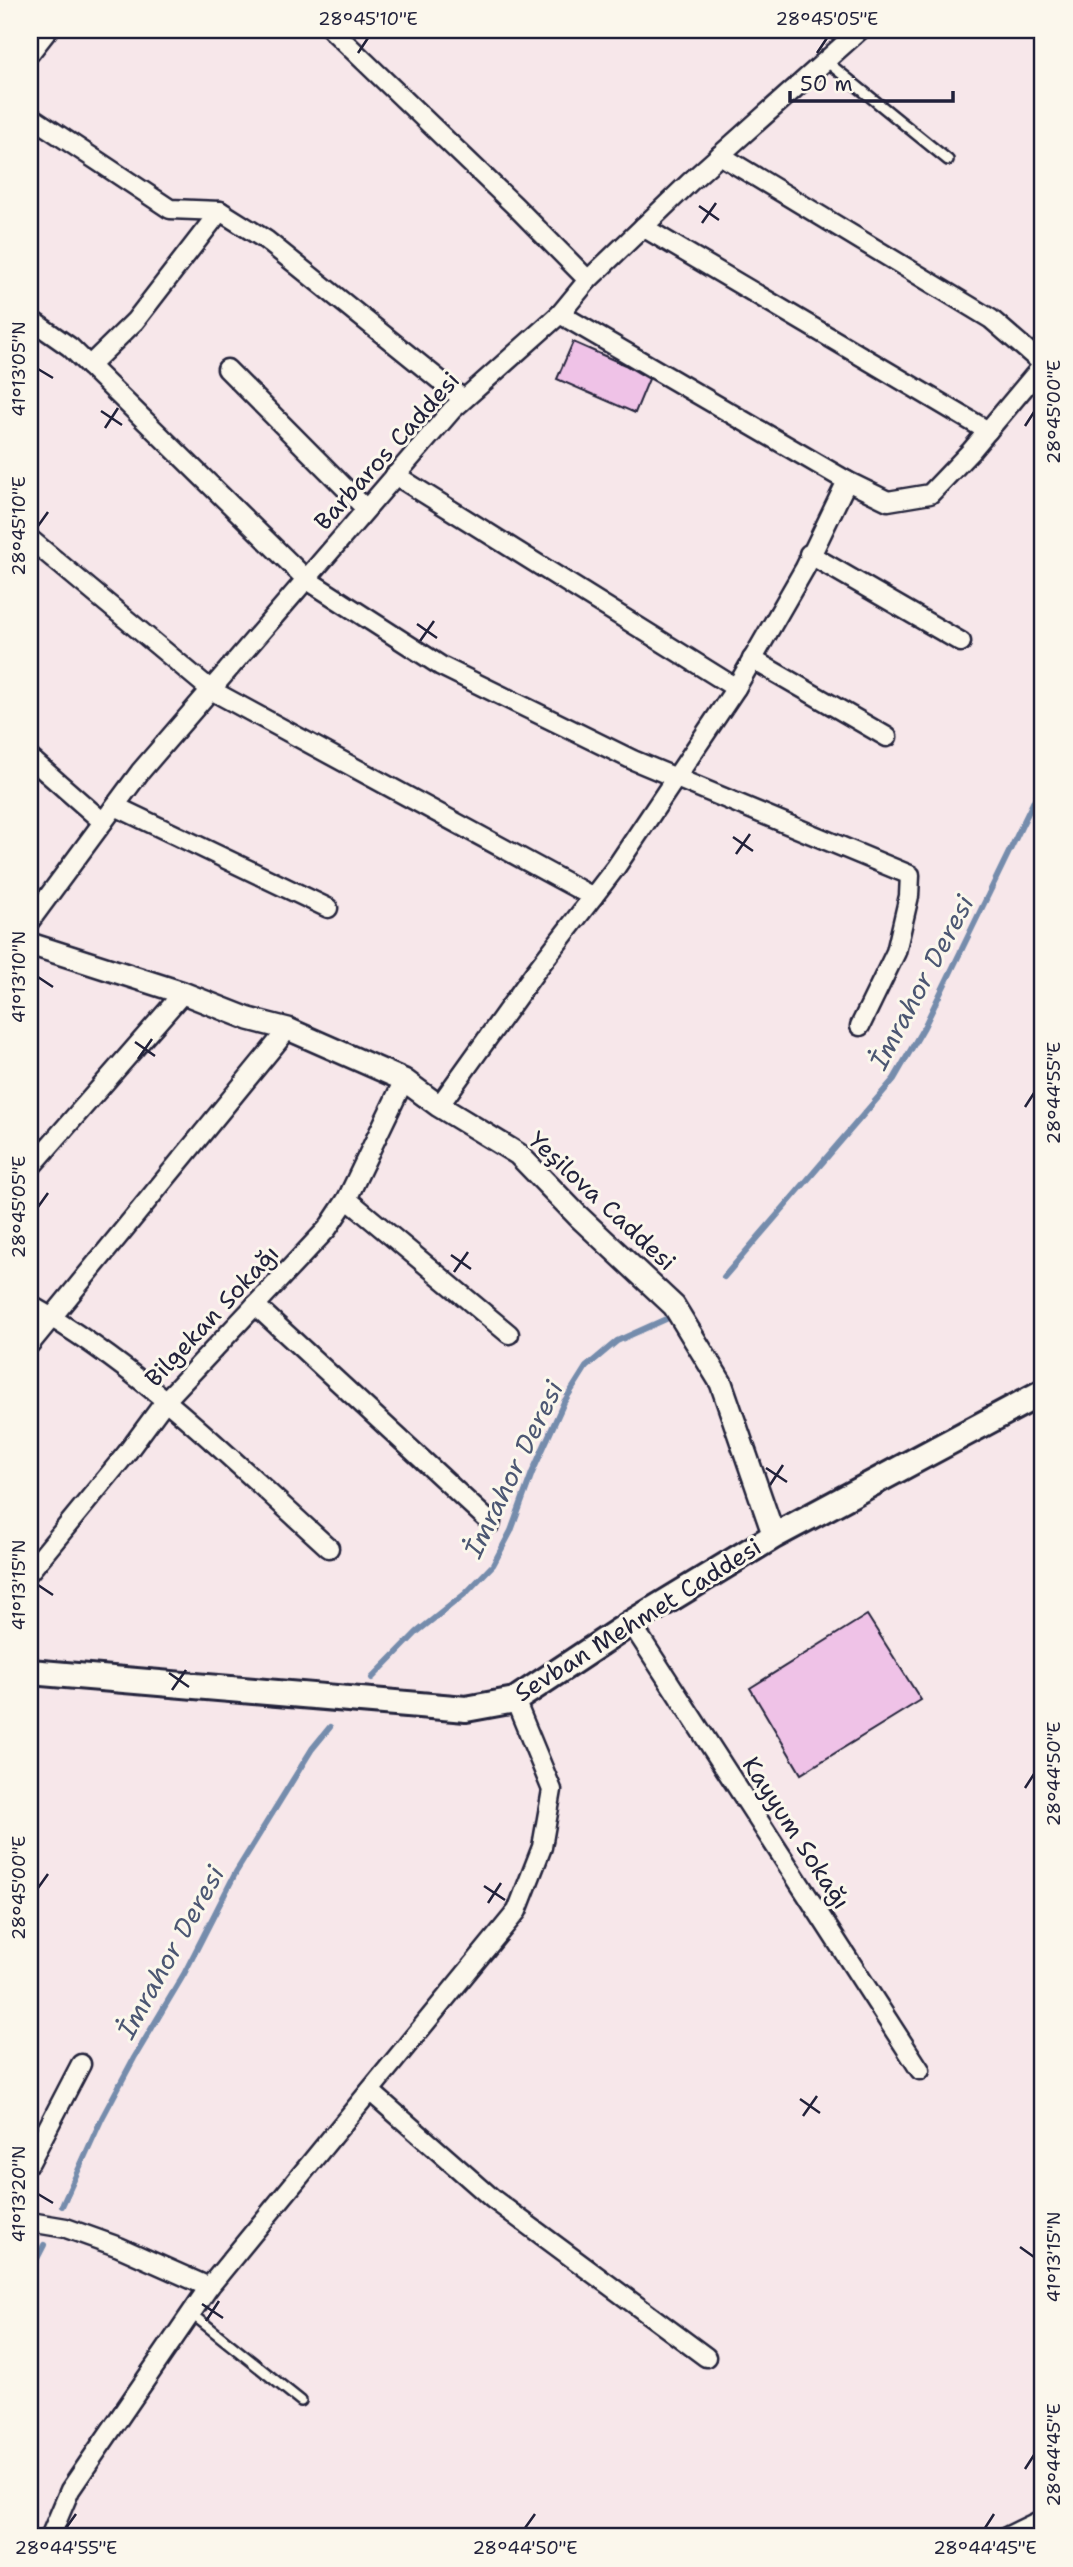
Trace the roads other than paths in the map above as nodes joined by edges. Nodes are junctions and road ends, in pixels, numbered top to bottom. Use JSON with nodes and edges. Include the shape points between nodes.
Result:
{"nodes":[{"id":1,"x":48,"y":30,"type":"edge"},
{"id":2,"x":332,"y":30,"type":"edge"},
{"id":3,"x":860,"y":30,"type":"edge"},
{"id":4,"x":30,"y":53,"type":"edge"},
{"id":5,"x":825,"y":61,"type":"junction"},
{"id":6,"x":30,"y":116,"type":"edge"},
{"id":7,"x":720,"y":155,"type":"junction"},
{"id":8,"x":948,"y":160,"type":"dead end"},
{"id":9,"x":220,"y":211,"type":"junction"},
{"id":10,"x":643,"y":227,"type":"junction"},
{"id":11,"x":588,"y":280,"type":"junction"},
{"id":12,"x":560,"y":314,"type":"junction"},
{"id":13,"x":30,"y":319,"type":"edge"},
{"id":14,"x":1043,"y":364,"type":"edge"},
{"id":15,"x":89,"y":366,"type":"junction"},
{"id":16,"x":227,"y":369,"type":"dead end"},
{"id":17,"x":463,"y":399,"type":"junction"},
{"id":18,"x":988,"y":430,"type":"junction"},
{"id":19,"x":395,"y":475,"type":"junction"},
{"id":20,"x":847,"y":481,"type":"junction"},
{"id":21,"x":366,"y":509,"type":"junction"},
{"id":22,"x":30,"y":539,"type":"edge"},
{"id":23,"x":809,"y":554,"type":"junction"},
{"id":24,"x":306,"y":579,"type":"junction"},
{"id":25,"x":961,"y":642,"type":"dead end"},
{"id":26,"x":752,"y":659,"type":"junction"},
{"id":27,"x":736,"y":688,"type":"junction"},
{"id":28,"x":211,"y":690,"type":"junction"},
{"id":29,"x":887,"y":737,"type":"dead end"},
{"id":30,"x":30,"y":758,"type":"edge"},
{"id":31,"x":674,"y":777,"type":"junction"},
{"id":32,"x":115,"y":806,"type":"junction"},
{"id":33,"x":103,"y":822,"type":"junction"},
{"id":34,"x":593,"y":897,"type":"junction"},
{"id":35,"x":328,"y":908,"type":"dead end"},
{"id":36,"x":31,"y":917,"type":"edge"},
{"id":37,"x":30,"y":944,"type":"edge"},
{"id":38,"x":183,"y":993,"type":"junction"},
{"id":39,"x":859,"y":1026,"type":"dead end"},
{"id":40,"x":288,"y":1029,"type":"junction"},
{"id":41,"x":404,"y":1080,"type":"junction"},
{"id":42,"x":439,"y":1106,"type":"junction"},
{"id":43,"x":30,"y":1168,"type":"edge"},
{"id":44,"x":347,"y":1199,"type":"junction"},
{"id":45,"x":30,"y":1305,"type":"edge"},
{"id":46,"x":255,"y":1305,"type":"junction"},
{"id":47,"x":51,"y":1317,"type":"junction"},
{"id":48,"x":509,"y":1334,"type":"dead end"},
{"id":49,"x":30,"y":1344,"type":"edge"},
{"id":50,"x":1043,"y":1391,"type":"edge"},
{"id":51,"x":166,"y":1399,"type":"junction"},
{"id":52,"x":491,"y":1523,"type":"dead end"},
{"id":53,"x":774,"y":1536,"type":"junction"},
{"id":54,"x":329,"y":1548,"type":"dead end"},
{"id":55,"x":30,"y":1571,"type":"edge"},
{"id":56,"x":631,"y":1622,"type":"junction"},
{"id":57,"x":30,"y":1672,"type":"edge"},
{"id":58,"x":515,"y":1700,"type":"junction"},
{"id":59,"x":81,"y":2064,"type":"dead end"},
{"id":60,"x":920,"y":2070,"type":"dead end"},
{"id":61,"x":370,"y":2091,"type":"junction"},
{"id":62,"x":30,"y":2162,"type":"edge"},
{"id":63,"x":30,"y":2222,"type":"edge"},
{"id":64,"x":209,"y":2287,"type":"junction"},
{"id":65,"x":191,"y":2313,"type":"junction"},
{"id":66,"x":706,"y":2357,"type":"dead end"},
{"id":67,"x":301,"y":2401,"type":"dead end"},
{"id":68,"x":1043,"y":2519,"type":"edge"},
{"id":69,"x":50,"y":2537,"type":"edge"},
{"id":70,"x":1006,"y":2537,"type":"edge"}],
"edges":[{"from":1,"to":4,"type":"street"},
{"from":2,"to":11,"type":"street"},
{"from":3,"to":5,"type":"street","name":"Barbaros Caddesi"},
{"from":5,"to":7,"type":"street","name":"Barbaros Caddesi"},
{"from":5,"to":8,"type":"lane"},
{"from":6,"to":9,"type":"street","via":[[170,209]]},
{"from":7,"to":10,"type":"street","name":"Barbaros Caddesi"},
{"from":7,"to":14,"type":"street","via":[[991,319]]},
{"from":9,"to":15,"type":"street","via":[[135,321]]},
{"from":9,"to":17,"type":"street","via":[[267,240]]},
{"from":10,"to":11,"type":"street","name":"Barbaros Caddesi"},
{"from":10,"to":18,"type":"street"},
{"from":11,"to":12,"type":"street","name":"Barbaros Caddesi"},
{"from":12,"to":17,"type":"street","name":"Barbaros Caddesi"},
{"from":12,"to":20,"type":"street"},
{"from":13,"to":15,"type":"street"},
{"from":14,"to":18,"type":"street"},
{"from":15,"to":24,"type":"street"},
{"from":16,"to":21,"type":"street"},
{"from":17,"to":19,"type":"street","name":"Barbaros Caddesi"},
{"from":18,"to":20,"type":"street","via":[[930,494],[888,501]]},
{"from":19,"to":21,"type":"street","name":"Barbaros Caddesi"},
{"from":19,"to":27,"type":"street"},
{"from":20,"to":23,"type":"street"},
{"from":21,"to":24,"type":"street","name":"Barbaros Caddesi"},
{"from":22,"to":28,"type":"street"},
{"from":23,"to":25,"type":"street"},
{"from":23,"to":26,"type":"street"},
{"from":24,"to":28,"type":"street","name":"Barbaros Caddesi"},
{"from":24,"to":31,"type":"street","via":[[442,666]]},
{"from":26,"to":27,"type":"street"},
{"from":26,"to":29,"type":"street"},
{"from":27,"to":31,"type":"street"},
{"from":28,"to":32,"type":"street","name":"Barbaros Caddesi"},
{"from":28,"to":34,"type":"street"},
{"from":30,"to":33,"type":"street"},
{"from":31,"to":34,"type":"street"},
{"from":31,"to":39,"type":"street","via":[[910,875],[896,952]]},
{"from":32,"to":33,"type":"street","name":"Barbaros Caddesi"},
{"from":32,"to":35,"type":"street"},
{"from":33,"to":36,"type":"street","name":"Barbaros Caddesi"},
{"from":34,"to":42,"type":"street"},
{"from":37,"to":38,"type":"street","name":"Yeşilova Caddesi"},
{"from":38,"to":40,"type":"street","name":"Yeşilova Caddesi"},
{"from":38,"to":43,"type":"street"},
{"from":40,"to":41,"type":"street","name":"Yeşilova Caddesi"},
{"from":40,"to":47,"type":"street"},
{"from":41,"to":42,"type":"street","name":"Yeşilova Caddesi"},
{"from":41,"to":44,"type":"street","name":"Bilgekan Sokağı"},
{"from":42,"to":53,"type":"street","name":"Yeşilova Caddesi","via":[[518,1154],[674,1306],[721,1383]]},
{"from":44,"to":46,"type":"street","name":"Bilgekan Sokağı","via":[[327,1229]]},
{"from":44,"to":48,"type":"street"},
{"from":45,"to":47,"type":"street"},
{"from":46,"to":51,"type":"street","name":"Bilgekan Sokağı"},
{"from":46,"to":52,"type":"street"},
{"from":47,"to":49,"type":"street"},
{"from":47,"to":51,"type":"street"},
{"from":50,"to":53,"type":"main road","name":"Sevban Mehmet Caddesi"},
{"from":51,"to":54,"type":"street"},
{"from":51,"to":55,"type":"street","name":"Bilgekan Sokağı"},
{"from":53,"to":56,"type":"main road","name":"Sevban Mehmet Caddesi"},
{"from":56,"to":58,"type":"main road","name":"Sevban Mehmet Caddesi"},
{"from":56,"to":60,"type":"street","name":"Kayyum Sokağı"},
{"from":57,"to":58,"type":"main road","name":"Sevban Mehmet Caddesi","via":[[453,1709]]},
{"from":58,"to":61,"type":"street","via":[[552,1790],[542,1847],[517,1911]]},
{"from":59,"to":62,"type":"street"},
{"from":61,"to":64,"type":"street"},
{"from":61,"to":66,"type":"street","via":[[493,2199]]},
{"from":63,"to":64,"type":"street","via":[[66,2228],[119,2247]]},
{"from":64,"to":65,"type":"street"},
{"from":65,"to":67,"type":"lane"},
{"from":65,"to":69,"type":"street","via":[[70,2490]]},
{"from":68,"to":70,"type":"street"}]}
